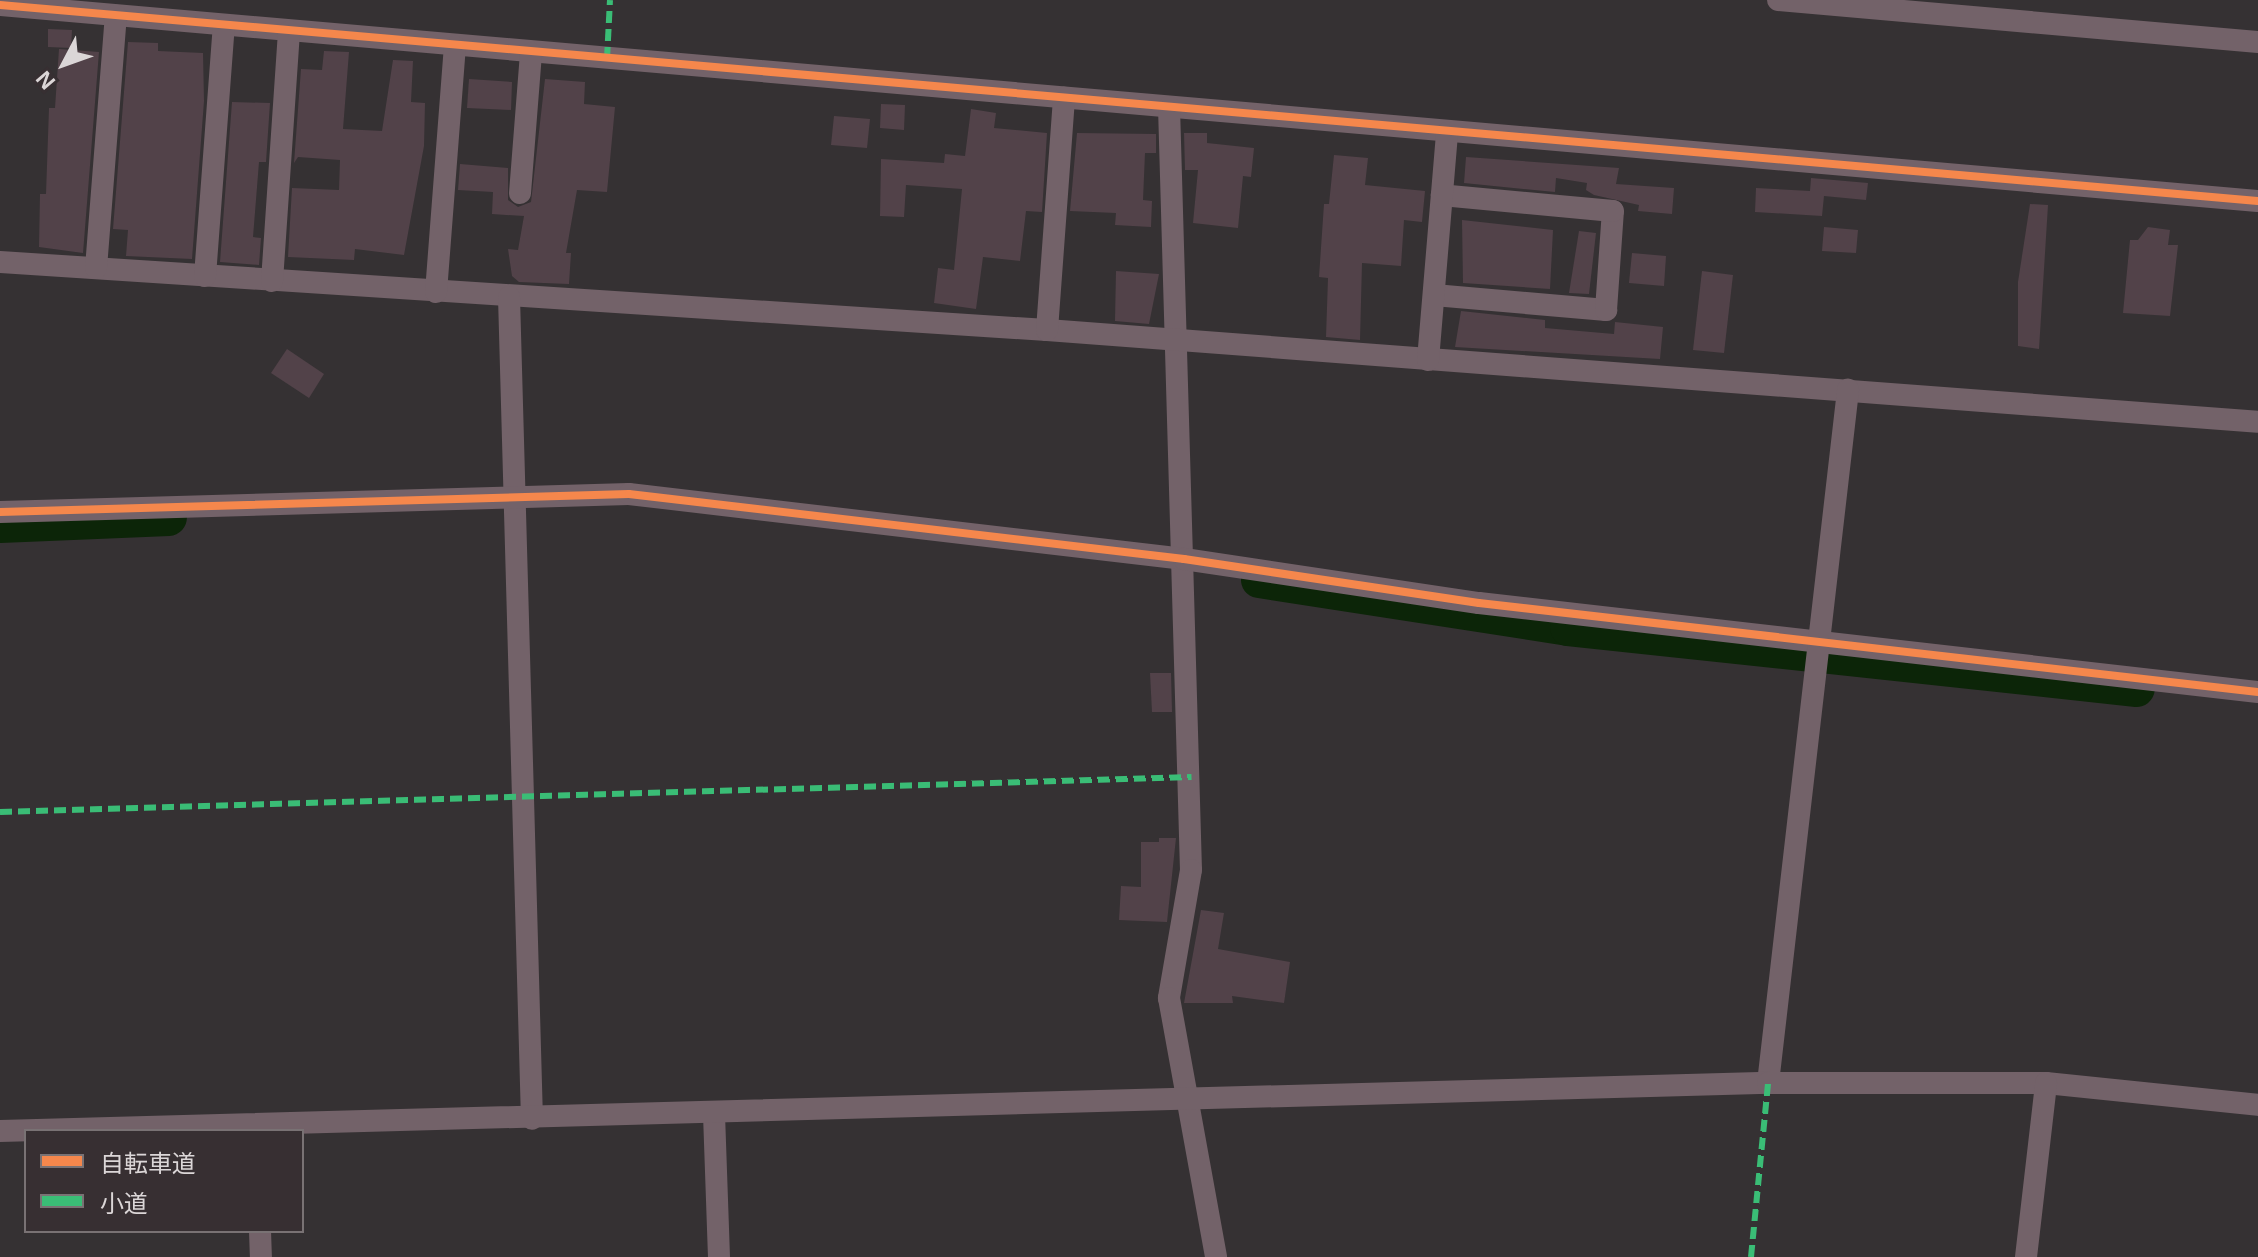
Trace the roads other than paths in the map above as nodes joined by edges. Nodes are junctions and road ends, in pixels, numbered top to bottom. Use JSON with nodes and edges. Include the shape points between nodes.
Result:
{"nodes":[{"id":1,"x":1778,"y":0,"type":"edge"},
{"id":2,"x":0,"y":5,"type":"edge"},
{"id":3,"x":116,"y":16,"type":"junction"},
{"id":4,"x":224,"y":26,"type":"junction"},
{"id":5,"x":289,"y":32,"type":"junction"},
{"id":6,"x":2258,"y":42,"type":"edge"},
{"id":7,"x":455,"y":47,"type":"junction"},
{"id":8,"x":531,"y":53,"type":"junction"},
{"id":9,"x":1064,"y":98,"type":"junction"},
{"id":10,"x":1169,"y":107,"type":"junction"},
{"id":11,"x":1447,"y":133,"type":"junction"},
{"id":12,"x":520,"y":193,"type":"dead end"},
{"id":13,"x":1442,"y":195,"type":"junction"},
{"id":14,"x":2258,"y":201,"type":"edge"},
{"id":15,"x":0,"y":262,"type":"edge"},
{"id":16,"x":96,"y":268,"type":"junction"},
{"id":17,"x":205,"y":276,"type":"junction"},
{"id":18,"x":272,"y":281,"type":"junction"},
{"id":19,"x":436,"y":292,"type":"junction"},
{"id":20,"x":1434,"y":295,"type":"junction"},
{"id":21,"x":509,"y":297,"type":"junction"},
{"id":22,"x":1047,"y":330,"type":"junction"},
{"id":23,"x":1179,"y":342,"type":"junction"},
{"id":24,"x":1428,"y":360,"type":"junction"},
{"id":25,"x":1848,"y":390,"type":"junction"},
{"id":26,"x":2258,"y":422,"type":"edge"},
{"id":27,"x":515,"y":496,"type":"junction"},
{"id":28,"x":0,"y":512,"type":"edge"},
{"id":29,"x":1184,"y":559,"type":"junction"},
{"id":30,"x":1821,"y":643,"type":"junction"},
{"id":31,"x":2258,"y":692,"type":"edge"},
{"id":32,"x":1768,"y":1083,"type":"junction"},
{"id":33,"x":2046,"y":1083,"type":"junction"},
{"id":34,"x":1186,"y":1098,"type":"junction"},
{"id":35,"x":2258,"y":1105,"type":"edge"},
{"id":36,"x":714,"y":1114,"type":"junction"},
{"id":37,"x":532,"y":1119,"type":"junction"},
{"id":38,"x":259,"y":1128,"type":"edge"},
{"id":39,"x":173,"y":1129,"type":"edge"},
{"id":40,"x":0,"y":1131,"type":"edge"},
{"id":41,"x":24,"y":1131,"type":"edge"},
{"id":42,"x":260,"y":1233,"type":"edge"},
{"id":43,"x":261,"y":1257,"type":"edge"},
{"id":44,"x":719,"y":1257,"type":"edge"},
{"id":45,"x":1216,"y":1257,"type":"edge"},
{"id":46,"x":2026,"y":1257,"type":"edge"}],
"edges":[{"from":1,"to":6,"type":"street"},
{"from":2,"to":3,"type":"street"},
{"from":3,"to":4,"type":"street"},
{"from":3,"to":16,"type":"street"},
{"from":4,"to":5,"type":"street"},
{"from":4,"to":17,"type":"street"},
{"from":5,"to":7,"type":"street"},
{"from":5,"to":18,"type":"street"},
{"from":7,"to":8,"type":"street"},
{"from":7,"to":19,"type":"street"},
{"from":8,"to":9,"type":"street"},
{"from":8,"to":12,"type":"street"},
{"from":9,"to":10,"type":"street"},
{"from":9,"to":22,"type":"street"},
{"from":10,"to":11,"type":"street"},
{"from":10,"to":23,"type":"street"},
{"from":11,"to":13,"type":"street"},
{"from":11,"to":14,"type":"street"},
{"from":13,"to":20,"type":"street"},
{"from":13,"to":20,"type":"street","via":[[1613,211],[1606,310]]},
{"from":15,"to":16,"type":"street"},
{"from":16,"to":17,"type":"street"},
{"from":17,"to":18,"type":"street"},
{"from":18,"to":19,"type":"street"},
{"from":19,"to":21,"type":"street"},
{"from":20,"to":24,"type":"street"},
{"from":21,"to":22,"type":"street"},
{"from":21,"to":27,"type":"street"},
{"from":22,"to":23,"type":"street"},
{"from":23,"to":24,"type":"street"},
{"from":23,"to":29,"type":"street"},
{"from":24,"to":25,"type":"street"},
{"from":25,"to":26,"type":"street"},
{"from":25,"to":30,"type":"street"},
{"from":27,"to":28,"type":"street"},
{"from":27,"to":29,"type":"street","via":[[629,494]]},
{"from":27,"to":37,"type":"street"},
{"from":29,"to":30,"type":"street","via":[[1479,603]]},
{"from":29,"to":34,"type":"street","via":[[1191,870],[1169,998]]},
{"from":30,"to":31,"type":"street"},
{"from":30,"to":32,"type":"street"},
{"from":32,"to":33,"type":"street"},
{"from":32,"to":34,"type":"street"},
{"from":33,"to":35,"type":"street"},
{"from":33,"to":46,"type":"street"},
{"from":34,"to":36,"type":"street"},
{"from":34,"to":45,"type":"street"},
{"from":36,"to":37,"type":"street"},
{"from":36,"to":44,"type":"street"},
{"from":37,"to":38,"type":"street"},
{"from":38,"to":39,"type":"street"},
{"from":40,"to":41,"type":"street"},
{"from":42,"to":43,"type":"street"}]}
